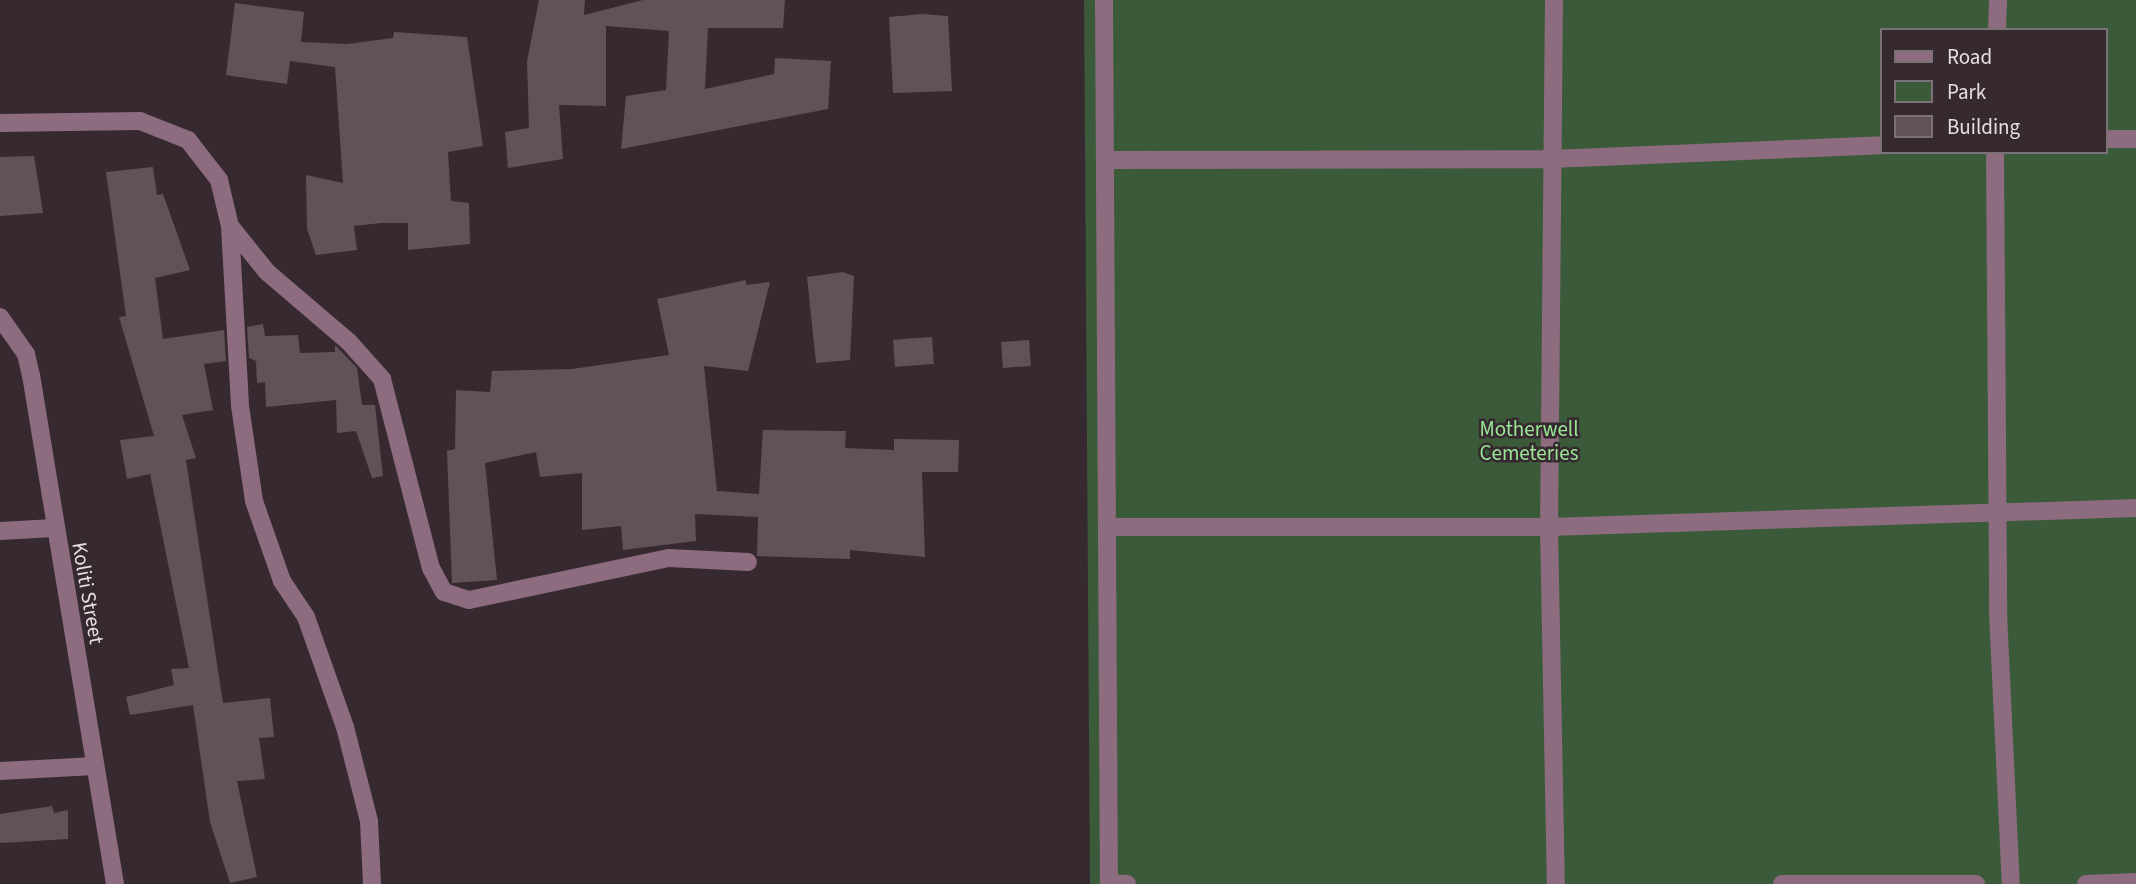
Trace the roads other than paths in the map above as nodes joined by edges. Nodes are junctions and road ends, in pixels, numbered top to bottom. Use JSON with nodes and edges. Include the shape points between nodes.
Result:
{"nodes":[{"id":1,"x":1104,"y":0,"type":"edge"},
{"id":2,"x":1554,"y":0,"type":"edge"},
{"id":3,"x":1998,"y":0,"type":"edge"},
{"id":4,"x":1997,"y":28,"type":"edge"},
{"id":5,"x":0,"y":123,"type":"edge"},
{"id":6,"x":2108,"y":139,"type":"edge"},
{"id":7,"x":2136,"y":139,"type":"edge"},
{"id":8,"x":1881,"y":145,"type":"edge"},
{"id":9,"x":1994,"y":154,"type":"edge"},
{"id":10,"x":1552,"y":159,"type":"junction"},
{"id":11,"x":1105,"y":160,"type":"junction"},
{"id":12,"x":230,"y":226,"type":"junction"},
{"id":13,"x":0,"y":317,"type":"edge"},
{"id":14,"x":2136,"y":508,"type":"edge"},
{"id":15,"x":1998,"y":512,"type":"junction"},
{"id":16,"x":1110,"y":527,"type":"junction"},
{"id":17,"x":1549,"y":527,"type":"junction"},
{"id":18,"x":54,"y":528,"type":"junction"},
{"id":19,"x":0,"y":531,"type":"edge"},
{"id":20,"x":748,"y":562,"type":"dead end"},
{"id":21,"x":95,"y":766,"type":"junction"},
{"id":22,"x":0,"y":771,"type":"edge"},
{"id":23,"x":2136,"y":882,"type":"edge"},
{"id":24,"x":114,"y":884,"type":"edge"},
{"id":25,"x":372,"y":884,"type":"edge"},
{"id":26,"x":1109,"y":884,"type":"edge"},
{"id":27,"x":1127,"y":884,"type":"edge"},
{"id":28,"x":1556,"y":884,"type":"edge"},
{"id":29,"x":1782,"y":884,"type":"edge"},
{"id":30,"x":1976,"y":884,"type":"edge"},
{"id":31,"x":2011,"y":884,"type":"edge"},
{"id":32,"x":2086,"y":884,"type":"edge"}],
"edges":[{"from":1,"to":11,"type":"street"},
{"from":2,"to":10,"type":"street"},
{"from":3,"to":4,"type":"street"},
{"from":5,"to":12,"type":"street","via":[[109,119],[160,127],[204,155],[219,180]]},
{"from":6,"to":7,"type":"street"},
{"from":8,"to":10,"type":"street"},
{"from":9,"to":15,"type":"street"},
{"from":10,"to":11,"type":"street"},
{"from":10,"to":17,"type":"street"},
{"from":11,"to":16,"type":"street"},
{"from":12,"to":20,"type":"street","via":[[267,272],[349,342],[382,379],[431,568],[444,592],[468,600],[669,558]]},
{"from":12,"to":25,"type":"street","via":[[240,406],[254,501],[282,581],[306,617],[345,727],[369,821]]},
{"from":13,"to":18,"type":"street","name":"Koliti Street","via":[[29,364]]},
{"from":14,"to":15,"type":"street"},
{"from":15,"to":17,"type":"street"},
{"from":15,"to":31,"type":"street"},
{"from":16,"to":17,"type":"street"},
{"from":16,"to":26,"type":"street"},
{"from":17,"to":28,"type":"street"},
{"from":18,"to":19,"type":"street"},
{"from":18,"to":21,"type":"street","name":"Koliti Street"},
{"from":21,"to":22,"type":"street"},
{"from":21,"to":24,"type":"street","name":"Koliti Street"},
{"from":23,"to":32,"type":"street"},
{"from":26,"to":27,"type":"street"},
{"from":29,"to":30,"type":"street"}]}
